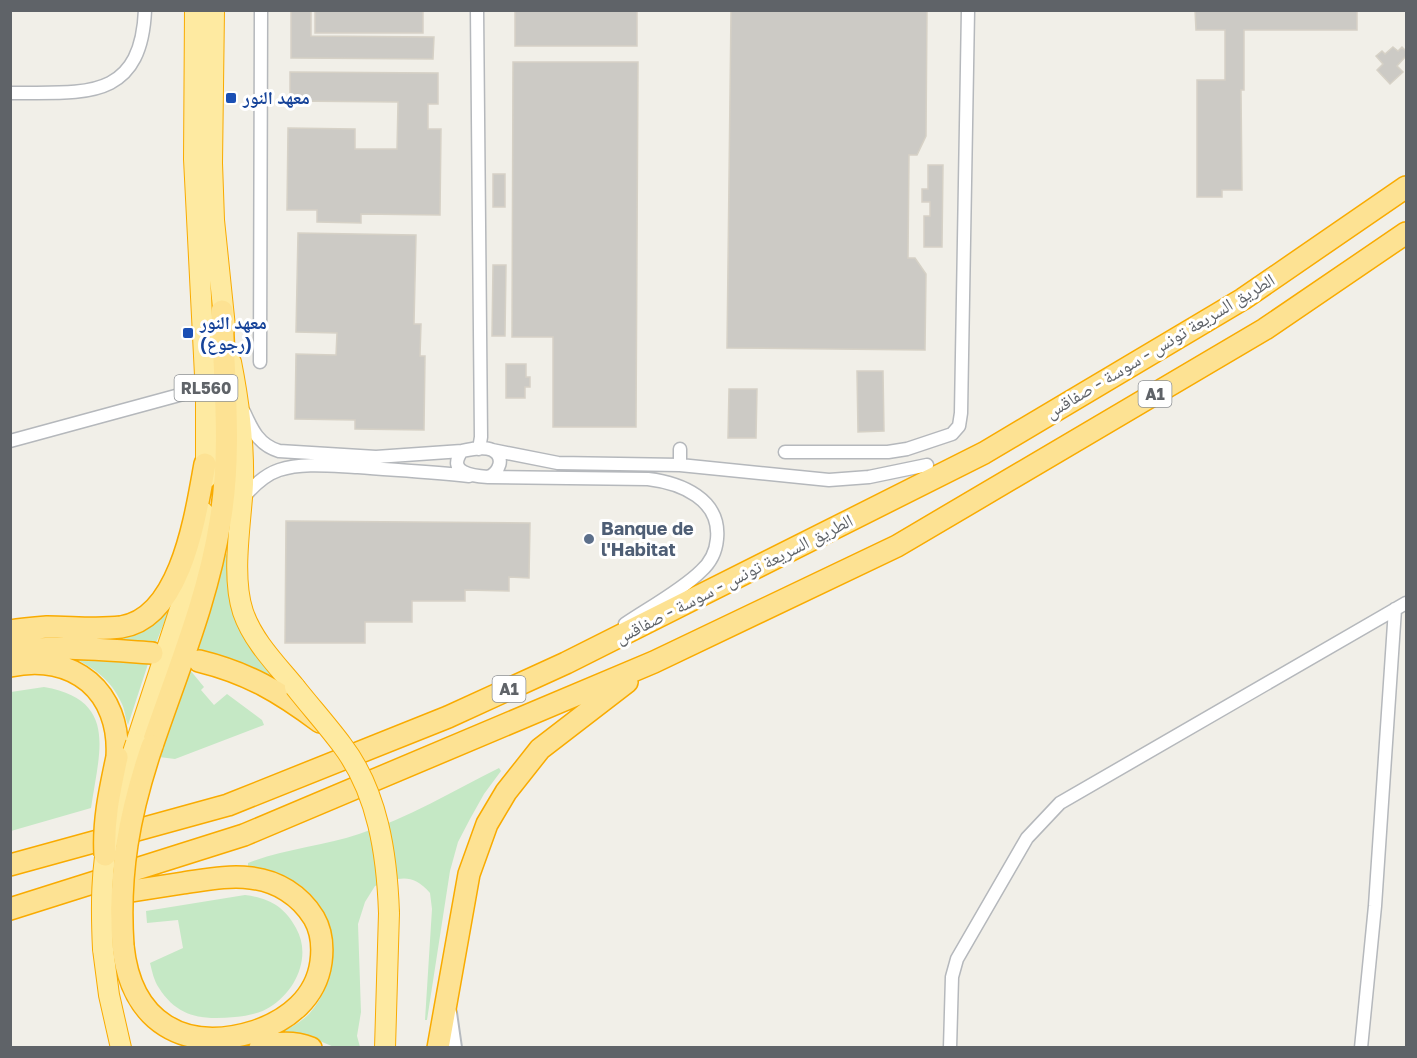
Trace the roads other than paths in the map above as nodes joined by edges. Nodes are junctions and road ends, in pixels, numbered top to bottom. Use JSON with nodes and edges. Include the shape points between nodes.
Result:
{"nodes":[{"id":1,"x":145,"y":10,"type":"edge"},
{"id":2,"x":195,"y":10,"type":"edge"},
{"id":3,"x":214,"y":10,"type":"edge"},
{"id":4,"x":261,"y":10,"type":"edge"},
{"id":5,"x":477,"y":10,"type":"edge"},
{"id":6,"x":968,"y":10,"type":"edge"},
{"id":7,"x":10,"y":93,"type":"edge"},
{"id":8,"x":1407,"y":187,"type":"edge"},
{"id":9,"x":1407,"y":233,"type":"edge"},
{"id":10,"x":222,"y":311,"type":"junction"},
{"id":11,"x":260,"y":362,"type":"dead end"},
{"id":12,"x":183,"y":394,"type":"dead end"},
{"id":13,"x":238,"y":399,"type":"junction"},
{"id":14,"x":10,"y":441,"type":"edge"},
{"id":15,"x":485,"y":449,"type":"junction"},
{"id":16,"x":680,"y":449,"type":"dead end"},
{"id":17,"x":462,"y":451,"type":"junction"},
{"id":18,"x":785,"y":452,"type":"dead end"},
{"id":19,"x":984,"y":453,"type":"junction"},
{"id":20,"x":205,"y":464,"type":"junction"},
{"id":21,"x":680,"y":465,"type":"junction"},
{"id":22,"x":927,"y":465,"type":"joint"},
{"id":23,"x":470,"y":476,"type":"junction"},
{"id":24,"x":488,"y":477,"type":"junction"},
{"id":25,"x":242,"y":499,"type":"junction"},
{"id":26,"x":1401,"y":606,"type":"edge"},
{"id":27,"x":10,"y":631,"type":"edge"},
{"id":28,"x":10,"y":651,"type":"edge"},
{"id":29,"x":152,"y":653,"type":"dead end"},
{"id":30,"x":199,"y":661,"type":"dead end"},
{"id":31,"x":654,"y":662,"type":"junction"},
{"id":32,"x":566,"y":663,"type":"junction"},
{"id":33,"x":10,"y":666,"type":"edge"},
{"id":34,"x":290,"y":691,"type":"junction"},
{"id":35,"x":325,"y":726,"type":"joint"},
{"id":36,"x":144,"y":745,"type":"junction"},
{"id":37,"x":96,"y":850,"type":"junction"},
{"id":38,"x":10,"y":852,"type":"edge"},
{"id":39,"x":10,"y":865,"type":"edge"},
{"id":40,"x":10,"y":910,"type":"edge"},
{"id":41,"x":113,"y":948,"type":"junction"},
{"id":42,"x":446,"y":1002,"type":"junction"},
{"id":43,"x":385,"y":1003,"type":"junction"},
{"id":44,"x":121,"y":1047,"type":"edge"},
{"id":45,"x":260,"y":1047,"type":"edge"},
{"id":46,"x":311,"y":1047,"type":"edge"},
{"id":47,"x":385,"y":1047,"type":"edge"},
{"id":48,"x":394,"y":1047,"type":"edge"},
{"id":49,"x":438,"y":1047,"type":"edge"},
{"id":50,"x":453,"y":1047,"type":"edge"},
{"id":51,"x":950,"y":1047,"type":"edge"},
{"id":52,"x":1361,"y":1047,"type":"edge"}],
"edges":[{"from":1,"to":7,"type":"street","via":[[141,45],[134,61],[111,84],[78,92]]},
{"from":2,"to":20,"type":"highway","number":"RL560","via":[[194,159],[206,395]]},
{"from":3,"to":10,"type":"highway","number":"RL560","via":[[212,163]]},
{"from":4,"to":11,"type":"street"},
{"from":5,"to":15,"type":"street","via":[[481,437]]},
{"from":6,"to":18,"type":"street","via":[[959,426],[940,439],[896,451]]},
{"from":8,"to":19,"type":"highway","name":"الطريق السريعة تونس - سوسة - صفاقس","number":"A1","via":[[1243,298]]},
{"from":9,"to":31,"type":"highway","name":"الطريق السريعة تونس - سوسة - صفاقس","number":"A1","via":[[1265,329],[897,546]]},
{"from":10,"to":13,"type":"highway","number":"RL560"},
{"from":10,"to":36,"type":"highway","via":[[227,433],[221,520],[202,600]]},
{"from":12,"to":14,"type":"street"},
{"from":13,"to":17,"type":"street","via":[[257,438],[279,451],[376,457]]},
{"from":13,"to":25,"type":"highway","number":"RL560"},
{"from":15,"to":17,"type":"street"},
{"from":15,"to":21,"type":"street","via":[[578,465]]},
{"from":15,"to":24,"type":"street","via":[[500,463],[497,472]]},
{"from":16,"to":21,"type":"street"},
{"from":17,"to":23,"type":"street","via":[[458,465]]},
{"from":19,"to":22,"type":"highway"},
{"from":19,"to":32,"type":"highway","name":"الطريق السريعة تونس - سوسة - صفاقس","number":"A1"},
{"from":20,"to":27,"type":"highway","via":[[183,562],[155,608],[124,627]]},
{"from":20,"to":36,"type":"highway","number":"RL560","via":[[206,500],[197,557]]},
{"from":21,"to":22,"type":"street","via":[[829,480],[869,477]]},
{"from":23,"to":24,"type":"street"},
{"from":23,"to":25,"type":"street","via":[[294,467],[267,476]]},
{"from":24,"to":32,"type":"street","via":[[648,479],[673,483],[693,493],[711,509],[717,541],[712,558],[701,571]]},
{"from":25,"to":34,"type":"highway","number":"RL560","via":[[238,569],[243,611]]},
{"from":26,"to":51,"type":"street","via":[[1054,808],[1027,838],[955,963],[951,977]]},
{"from":26,"to":52,"type":"street"},
{"from":28,"to":29,"type":"highway","via":[[71,648]]},
{"from":30,"to":34,"type":"highway"},
{"from":31,"to":40,"type":"highway","name":"الطريق السريعة تونس - سوسة - صفاقس","number":"A1","via":[[244,835]]},
{"from":31,"to":42,"type":"highway","via":[[546,744],[501,800],[480,840],[469,874]]},
{"from":32,"to":37,"type":"highway","name":"الطريق السريعة تونس - سوسة - صفاقس","number":"A1","via":[[448,717],[228,805]]},
{"from":33,"to":37,"type":"highway","bridge":true,"via":[[32,663],[68,668],[102,695],[111,714],[117,757],[104,830]]},
{"from":34,"to":35,"type":"highway"},
{"from":35,"to":43,"type":"highway","bridge":true,"via":[[342,746],[369,796],[384,851],[389,913]]},
{"from":36,"to":37,"type":"highway","number":"RL560","bridge":true,"via":[[110,828]]},
{"from":36,"to":41,"type":"highway","bridge":true,"via":[[126,842]]},
{"from":37,"to":38,"type":"highway"},
{"from":37,"to":39,"type":"highway","name":"الطريق السريعة تونس - سوسة - صفاقس","number":"A1"},
{"from":37,"to":41,"type":"highway","number":"RL560","bridge":true},
{"from":40,"to":41,"type":"highway","via":[[211,879],[253,878],[300,898],[317,924],[322,946],[316,980],[296,1009],[266,1027],[212,1040],[177,1032],[147,1010]]},
{"from":41,"to":44,"type":"highway","via":[[109,995]]},
{"from":42,"to":49,"type":"highway"},
{"from":42,"to":50,"type":"main road"},
{"from":43,"to":47,"type":"highway"},
{"from":43,"to":48,"type":"main road"},
{"from":45,"to":46,"type":"highway"}]}
